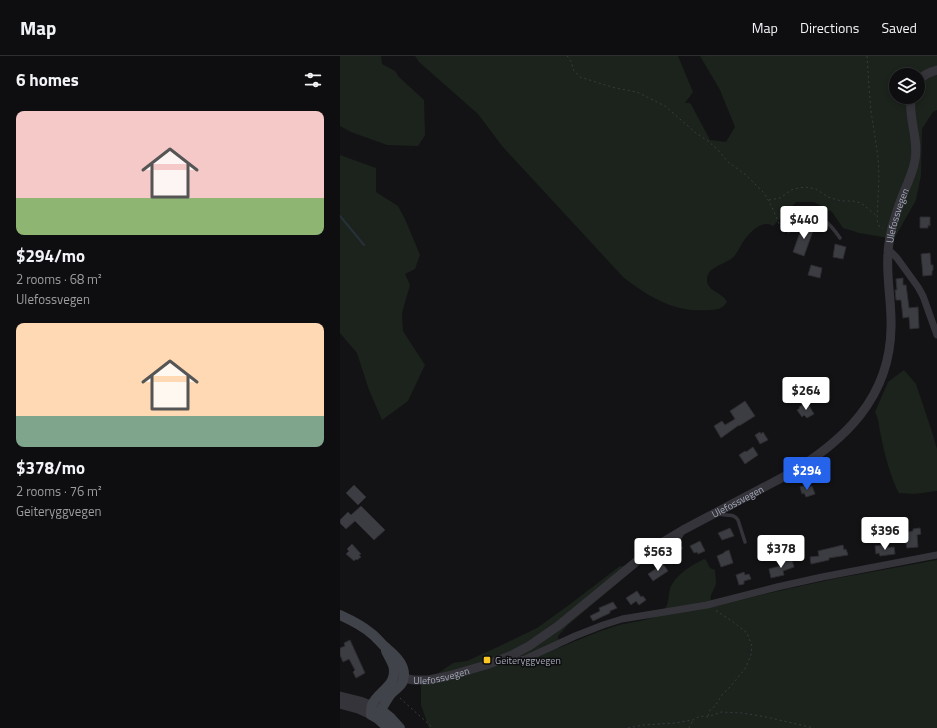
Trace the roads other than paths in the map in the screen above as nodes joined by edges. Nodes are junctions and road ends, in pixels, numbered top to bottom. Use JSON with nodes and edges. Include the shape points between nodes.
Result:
{"nodes":[{"id":1,"x":937,"y":70,"type":"edge"},
{"id":2,"x":925,"y":75,"type":"edge"},
{"id":3,"x":910,"y":104,"type":"edge"},
{"id":4,"x":801,"y":221,"type":"road end"},
{"id":5,"x":840,"y":238,"type":"dead end"},
{"id":6,"x":888,"y":250,"type":"junction"},
{"id":7,"x":937,"y":335,"type":"edge"},
{"id":8,"x":715,"y":513,"type":"junction"},
{"id":9,"x":683,"y":530,"type":"junction"},
{"id":10,"x":745,"y":542,"type":"dead end"},
{"id":11,"x":681,"y":548,"type":"dead end"},
{"id":12,"x":937,"y":555,"type":"edge"},
{"id":13,"x":340,"y":615,"type":"edge"},
{"id":14,"x":383,"y":645,"type":"junction"},
{"id":15,"x":510,"y":656,"type":"junction"},
{"id":16,"x":394,"y":676,"type":"junction"},
{"id":17,"x":404,"y":679,"type":"junction"},
{"id":18,"x":340,"y":696,"type":"edge"},
{"id":19,"x":340,"y":704,"type":"edge"},
{"id":20,"x":375,"y":710,"type":"junction"},
{"id":21,"x":388,"y":728,"type":"edge"},
{"id":22,"x":400,"y":728,"type":"edge"}],
"edges":[{"from":1,"to":2,"type":"street"},
{"from":3,"to":6,"type":"street","name":"Ulefossvegen","via":[[916,159],[894,218]]},
{"from":4,"to":5,"type":"lane","via":[[811,216],[822,219]]},
{"from":6,"to":7,"type":"street","via":[[897,258],[923,296]]},
{"from":6,"to":8,"type":"street","name":"Ulefossvegen","via":[[891,341],[883,377],[870,403],[835,442],[812,459]]},
{"from":8,"to":9,"type":"street","name":"Ulefossvegen"},
{"from":8,"to":10,"type":"lane","via":[[736,517]]},
{"from":9,"to":11,"type":"lane","via":[[673,548]]},
{"from":9,"to":15,"type":"street","name":"Ulefossvegen","via":[[653,548],[550,632]]},
{"from":12,"to":15,"type":"street","via":[[822,577],[706,605],[622,619],[519,660]]},
{"from":13,"to":14,"type":"main road","via":[[364,628]]},
{"from":14,"to":16,"type":"main road","via":[[393,665]]},
{"from":14,"to":17,"type":"main road","via":[[403,667]]},
{"from":15,"to":17,"type":"street","name":"Ulefossvegen","via":[[448,676],[421,681]]},
{"from":16,"to":17,"type":"street","name":"Ulefossvegen"},
{"from":16,"to":20,"type":"main road","via":[[378,696]]},
{"from":17,"to":20,"type":"main road","name":"Ulefossvegen","via":[[400,687]]},
{"from":18,"to":20,"type":"street"},
{"from":19,"to":20,"type":"street"},
{"from":20,"to":21,"type":"main road","via":[[378,720]]},
{"from":20,"to":22,"type":"main road","via":[[391,718]]}]}
